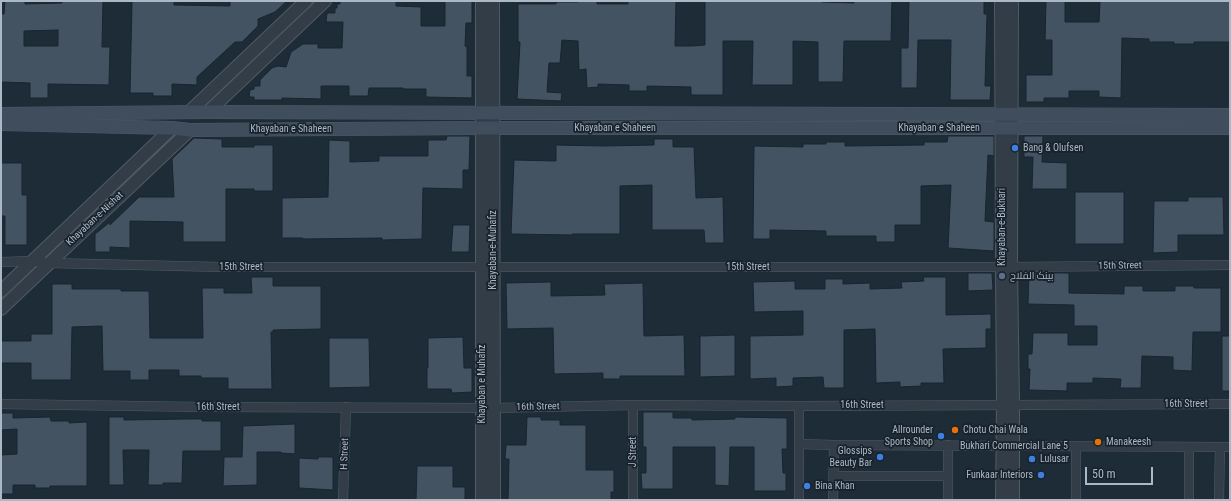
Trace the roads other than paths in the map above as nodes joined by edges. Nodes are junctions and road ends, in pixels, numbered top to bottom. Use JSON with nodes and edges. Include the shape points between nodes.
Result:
{"nodes":[{"id":1,"x":306,"y":1,"type":"edge"},
{"id":2,"x":325,"y":1,"type":"edge"},
{"id":3,"x":482,"y":1,"type":"edge"},
{"id":4,"x":493,"y":1,"type":"edge"},
{"id":5,"x":1001,"y":1,"type":"edge"},
{"id":6,"x":1012,"y":1,"type":"edge"},
{"id":7,"x":189,"y":112,"type":"junction"},
{"id":8,"x":208,"y":112,"type":"junction"},
{"id":9,"x":487,"y":113,"type":"junction"},
{"id":10,"x":1,"y":114,"type":"edge"},
{"id":11,"x":1006,"y":114,"type":"junction"},
{"id":12,"x":1230,"y":115,"type":"edge"},
{"id":13,"x":1,"y":124,"type":"edge"},
{"id":14,"x":172,"y":128,"type":"junction"},
{"id":15,"x":488,"y":128,"type":"junction"},
{"id":16,"x":1007,"y":128,"type":"junction"},
{"id":17,"x":1230,"y":128,"type":"edge"},
{"id":18,"x":190,"y":130,"type":"junction"},
{"id":19,"x":32,"y":261,"type":"junction"},
{"id":20,"x":1,"y":262,"type":"edge"},
{"id":21,"x":49,"y":263,"type":"junction"},
{"id":22,"x":1230,"y":265,"type":"edge"},
{"id":23,"x":494,"y":266,"type":"junction"},
{"id":24,"x":482,"y":267,"type":"junction"},
{"id":25,"x":1006,"y":267,"type":"junction"},
{"id":26,"x":1,"y":291,"type":"edge"},
{"id":27,"x":1,"y":309,"type":"edge"},
{"id":28,"x":488,"y":341,"type":"junction"},
{"id":29,"x":1,"y":404,"type":"edge"},
{"id":30,"x":633,"y":404,"type":"junction"},
{"id":31,"x":1230,"y":404,"type":"edge"},
{"id":32,"x":1008,"y":405,"type":"junction"},
{"id":33,"x":799,"y":406,"type":"junction"},
{"id":34,"x":346,"y":407,"type":"junction"},
{"id":35,"x":488,"y":408,"type":"junction"},
{"id":36,"x":799,"y":444,"type":"junction"},
{"id":37,"x":834,"y":445,"type":"junction"},
{"id":38,"x":948,"y":445,"type":"junction"},
{"id":39,"x":1008,"y":446,"type":"junction"},
{"id":40,"x":1076,"y":446,"type":"junction"},
{"id":41,"x":1189,"y":447,"type":"junction"},
{"id":42,"x":1220,"y":447,"type":"junction"},
{"id":43,"x":1230,"y":447,"type":"edge"},
{"id":44,"x":834,"y":476,"type":"junction"},
{"id":45,"x":948,"y":476,"type":"junction"},
{"id":46,"x":488,"y":483,"type":"junction"},
{"id":47,"x":344,"y":500,"type":"edge"},
{"id":48,"x":482,"y":500,"type":"edge"},
{"id":49,"x":494,"y":500,"type":"edge"},
{"id":50,"x":633,"y":500,"type":"edge"},
{"id":51,"x":799,"y":500,"type":"edge"},
{"id":52,"x":833,"y":500,"type":"edge"},
{"id":53,"x":948,"y":500,"type":"edge"},
{"id":54,"x":1002,"y":500,"type":"edge"},
{"id":55,"x":1013,"y":500,"type":"edge"},
{"id":56,"x":1076,"y":500,"type":"edge"},
{"id":57,"x":1189,"y":500,"type":"edge"},
{"id":58,"x":1219,"y":500,"type":"edge"}],
"edges":[{"from":1,"to":7,"type":"street"},
{"from":2,"to":8,"type":"street"},
{"from":3,"to":9,"type":"street","name":"Khayaban-e-Muhafiz"},
{"from":4,"to":9,"type":"street","name":"Khayaban-e-Muhafiz"},
{"from":5,"to":11,"type":"street","name":"Khayaban-e-Bukhari"},
{"from":6,"to":11,"type":"street","name":"Khayaban-e-Bukhari"},
{"from":7,"to":8,"type":"main road","name":"Khayaban e Shaheen"},
{"from":7,"to":10,"type":"main road","name":"Khayaban e Shaheen"},
{"from":8,"to":9,"type":"main road","name":"Khayaban e Shaheen"},
{"from":9,"to":11,"type":"main road","name":"Khayaban e Shaheen"},
{"from":9,"to":15,"type":"street","name":"Khayaban-e-Muhafiz"},
{"from":11,"to":12,"type":"main road","name":"Khayaban e Shaheen"},
{"from":11,"to":16,"type":"street","name":"Khayaban-e-Bukhari"},
{"from":13,"to":14,"type":"main road","name":"Khayaban e Shaheen"},
{"from":14,"to":18,"type":"main road","name":"Khayaban e Shaheen"},
{"from":14,"to":19,"type":"street","name":"Khayaban-e-Nishat"},
{"from":15,"to":16,"type":"main road","name":"Khayaban e Shaheen"},
{"from":15,"to":18,"type":"main road","name":"Khayaban e Shaheen"},
{"from":15,"to":23,"type":"street","name":"Khayaban-e-Muhafiz"},
{"from":15,"to":24,"type":"street","name":"Khayaban-e-Muhafiz"},
{"from":16,"to":17,"type":"main road","name":"Khayaban e Shaheen"},
{"from":16,"to":25,"type":"street","name":"Khayaban-e-Bukhari"},
{"from":18,"to":21,"type":"street","name":"Khayaban-e-Nishat"},
{"from":19,"to":20,"type":"street","name":"15th Street"},
{"from":19,"to":21,"type":"street","name":"15th Street"},
{"from":19,"to":26,"type":"street","name":"Khayaban-e-Nishat"},
{"from":21,"to":24,"type":"street","name":"15th Street","via":[[221,267]]},
{"from":21,"to":27,"type":"street","name":"Khayaban-e-Nishat"},
{"from":22,"to":25,"type":"street","name":"15th Street"},
{"from":23,"to":25,"type":"street","name":"15th Street"},
{"from":23,"to":28,"type":"street","name":"Khayaban-e-Muhafiz"},
{"from":24,"to":28,"type":"street","name":"Khayaban e Muhafiz"},
{"from":25,"to":32,"type":"street","name":"Khayaban-e-Bukhari"},
{"from":28,"to":35,"type":"street","name":"Khayaban-e-Muhafiz"},
{"from":29,"to":34,"type":"street","name":"16th Street"},
{"from":30,"to":33,"type":"street","name":"16th Street"},
{"from":30,"to":35,"type":"street","name":"16th Street"},
{"from":30,"to":50,"type":"street","name":"J Street"},
{"from":31,"to":32,"type":"street","name":"16th Street"},
{"from":32,"to":33,"type":"street","name":"16th Street"},
{"from":32,"to":39,"type":"street","name":"Khayaban-e-Bukhari"},
{"from":33,"to":36,"type":"street"},
{"from":34,"to":35,"type":"street","name":"16th Street"},
{"from":34,"to":47,"type":"street","name":"H Street"},
{"from":35,"to":46,"type":"street","name":"Khayaban-e-Muhafiz"},
{"from":36,"to":37,"type":"street","name":"Bukhari Commercial Lane 5"},
{"from":36,"to":51,"type":"street"},
{"from":37,"to":38,"type":"street","name":"Bukhari Commercial Lane 5"},
{"from":37,"to":44,"type":"street"},
{"from":38,"to":39,"type":"street","name":"Bukhari Commercial Lane 5"},
{"from":38,"to":45,"type":"street"},
{"from":39,"to":40,"type":"street","name":"Bukhari Commercial Lane 5"},
{"from":39,"to":54,"type":"street","name":"Khayaban-e-Bukhari"},
{"from":39,"to":55,"type":"street","name":"Khayaban-e-Bukhari"},
{"from":40,"to":41,"type":"street","name":"Bukhari Commercial Lane 5"},
{"from":40,"to":56,"type":"street"},
{"from":41,"to":42,"type":"street","name":"Bukhari Commercial Lane 5"},
{"from":41,"to":57,"type":"street"},
{"from":42,"to":43,"type":"street","name":"Bukhari Commercial Lane 5"},
{"from":42,"to":58,"type":"street"},
{"from":44,"to":45,"type":"street"},
{"from":44,"to":52,"type":"street"},
{"from":45,"to":53,"type":"street"},
{"from":46,"to":48,"type":"street"},
{"from":46,"to":49,"type":"street","name":"Khayaban-e-Muhafiz"}]}
